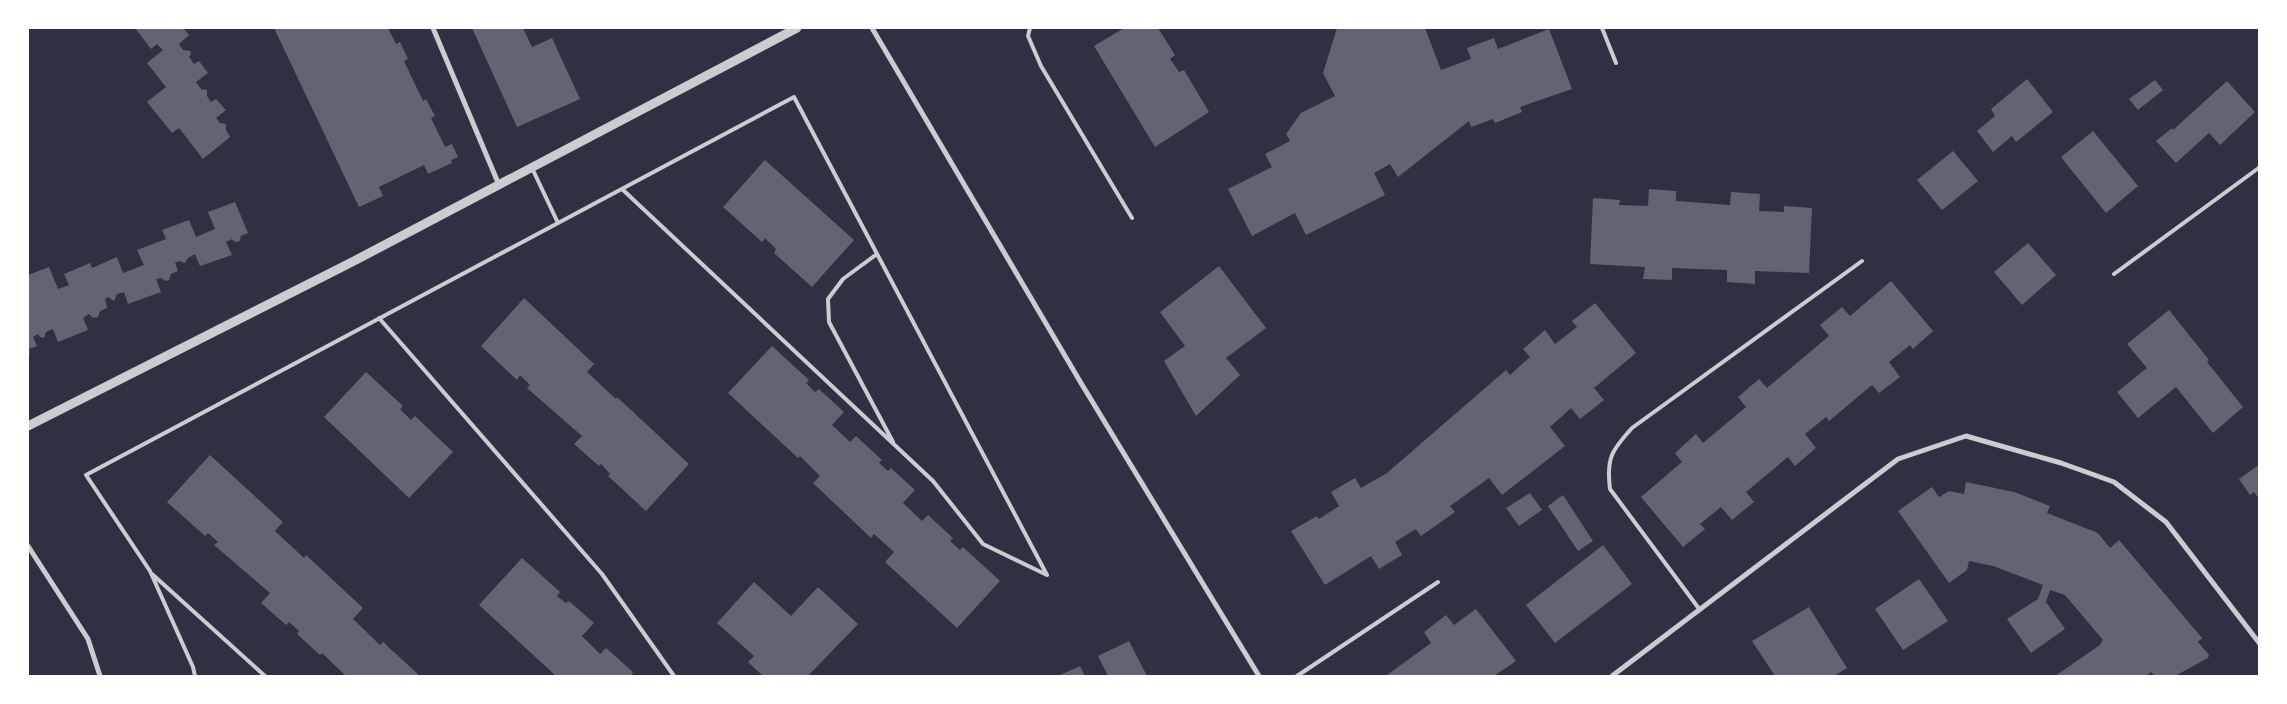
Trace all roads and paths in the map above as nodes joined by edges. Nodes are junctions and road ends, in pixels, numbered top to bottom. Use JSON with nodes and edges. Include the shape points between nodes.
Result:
{"nodes":[{"id":1,"x":433,"y":28,"type":"edge"},
{"id":2,"x":797,"y":28,"type":"edge"},
{"id":3,"x":872,"y":28,"type":"edge"},
{"id":4,"x":1030,"y":28,"type":"edge"},
{"id":5,"x":1602,"y":28,"type":"edge"},
{"id":6,"x":1616,"y":63,"type":"dead end"},
{"id":7,"x":2260,"y":167,"type":"edge"},
{"id":8,"x":532,"y":168,"type":"junction"},
{"id":9,"x":499,"y":185,"type":"junction"},
{"id":10,"x":622,"y":189,"type":"junction"},
{"id":11,"x":1132,"y":218,"type":"dead end"},
{"id":12,"x":558,"y":223,"type":"junction"},
{"id":13,"x":877,"y":254,"type":"junction"},
{"id":14,"x":1862,"y":261,"type":"dead end"},
{"id":15,"x":2114,"y":274,"type":"dead end"},
{"id":16,"x":379,"y":318,"type":"junction"},
{"id":17,"x":28,"y":426,"type":"edge"},
{"id":18,"x":895,"y":446,"type":"junction"},
{"id":19,"x":28,"y":546,"type":"edge"},
{"id":20,"x":150,"y":572,"type":"junction"},
{"id":21,"x":1438,"y":582,"type":"dead end"},
{"id":22,"x":1700,"y":610,"type":"junction"},
{"id":23,"x":2260,"y":644,"type":"edge"},
{"id":24,"x":100,"y":676,"type":"edge"},
{"id":25,"x":195,"y":676,"type":"edge"},
{"id":26,"x":265,"y":676,"type":"edge"},
{"id":27,"x":674,"y":676,"type":"edge"},
{"id":28,"x":1259,"y":676,"type":"edge"},
{"id":29,"x":1297,"y":676,"type":"edge"},
{"id":30,"x":1612,"y":676,"type":"edge"}],
"edges":[{"from":1,"to":9,"type":"street"},
{"from":2,"to":8,"type":"street"},
{"from":3,"to":28,"type":"street"},
{"from":4,"to":11,"type":"lane","via":[[1028,36],[1041,66]]},
{"from":5,"to":6,"type":"lane"},
{"from":7,"to":15,"type":"lane"},
{"from":8,"to":9,"type":"street"},
{"from":8,"to":12,"type":"lane"},
{"from":9,"to":17,"type":"street"},
{"from":10,"to":12,"type":"lane"},
{"from":10,"to":13,"type":"lane","via":[[794,97]]},
{"from":10,"to":18,"type":"lane"},
{"from":12,"to":16,"type":"lane"},
{"from":13,"to":18,"type":"lane","via":[[843,279],[828,299],[829,322]]},
{"from":13,"to":18,"type":"lane","via":[[1047,575],[984,544],[933,481]]},
{"from":14,"to":22,"type":"lane","via":[[1632,428],[1615,447],[1608,469],[1610,489]]},
{"from":16,"to":20,"type":"lane","via":[[86,475]]},
{"from":16,"to":27,"type":"lane","via":[[602,574]]},
{"from":19,"to":24,"type":"street","via":[[88,639]]},
{"from":20,"to":25,"type":"lane"},
{"from":20,"to":26,"type":"lane"},
{"from":21,"to":29,"type":"lane"},
{"from":22,"to":23,"type":"street","via":[[1898,459],[1966,436],[2114,482],[2166,522]]},
{"from":22,"to":30,"type":"street"}]}
